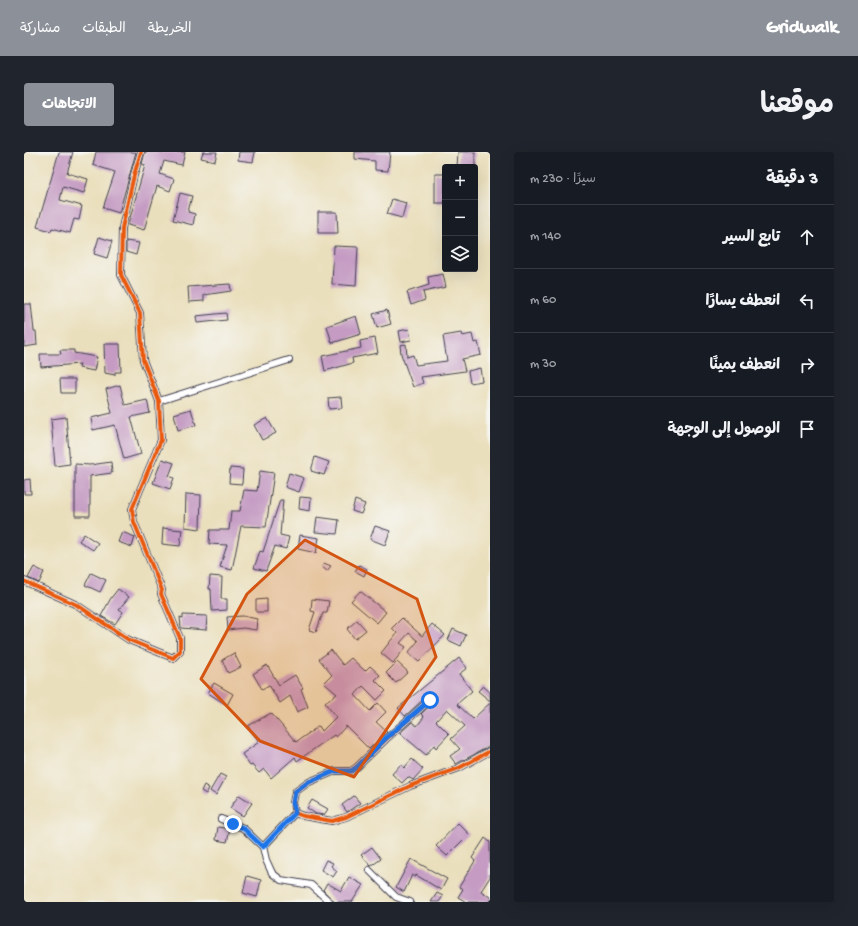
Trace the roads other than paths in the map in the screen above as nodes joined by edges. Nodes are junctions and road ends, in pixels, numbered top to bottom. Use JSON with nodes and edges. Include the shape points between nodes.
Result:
{"nodes":[{"id":1,"x":141,"y":152,"type":"edge"},
{"id":2,"x":289,"y":360,"type":"dead end"},
{"id":3,"x":159,"y":401,"type":"junction"},
{"id":4,"x":24,"y":581,"type":"edge"},
{"id":5,"x":430,"y":700,"type":"dead end"},
{"id":6,"x":490,"y":751,"type":"edge"},
{"id":7,"x":295,"y":813,"type":"junction"},
{"id":8,"x":220,"y":819,"type":"dead end"},
{"id":9,"x":263,"y":847,"type":"junction"},
{"id":10,"x":369,"y":870,"type":"dead end"},
{"id":11,"x":330,"y":902,"type":"edge"},
{"id":12,"x":410,"y":902,"type":"edge"}],
"edges":[{"from":1,"to":3,"type":"street","via":[[122,228],[121,275],[140,314],[143,360]]},
{"from":2,"to":3,"type":"street"},
{"from":3,"to":4,"type":"street","via":[[161,440],[132,509],[134,522],[180,638],[180,651],[173,658],[129,640],[77,605]]},
{"from":5,"to":7,"type":"street","via":[[357,767],[351,771],[335,771],[309,782],[295,792]]},
{"from":6,"to":7,"type":"street","via":[[459,768],[410,786],[332,821]]},
{"from":7,"to":9,"type":"street"},
{"from":8,"to":9,"type":"street","via":[[243,828]]},
{"from":9,"to":11,"type":"street","via":[[272,872],[281,880],[311,885]]},
{"from":10,"to":12,"type":"street","via":[[396,897]]}]}
